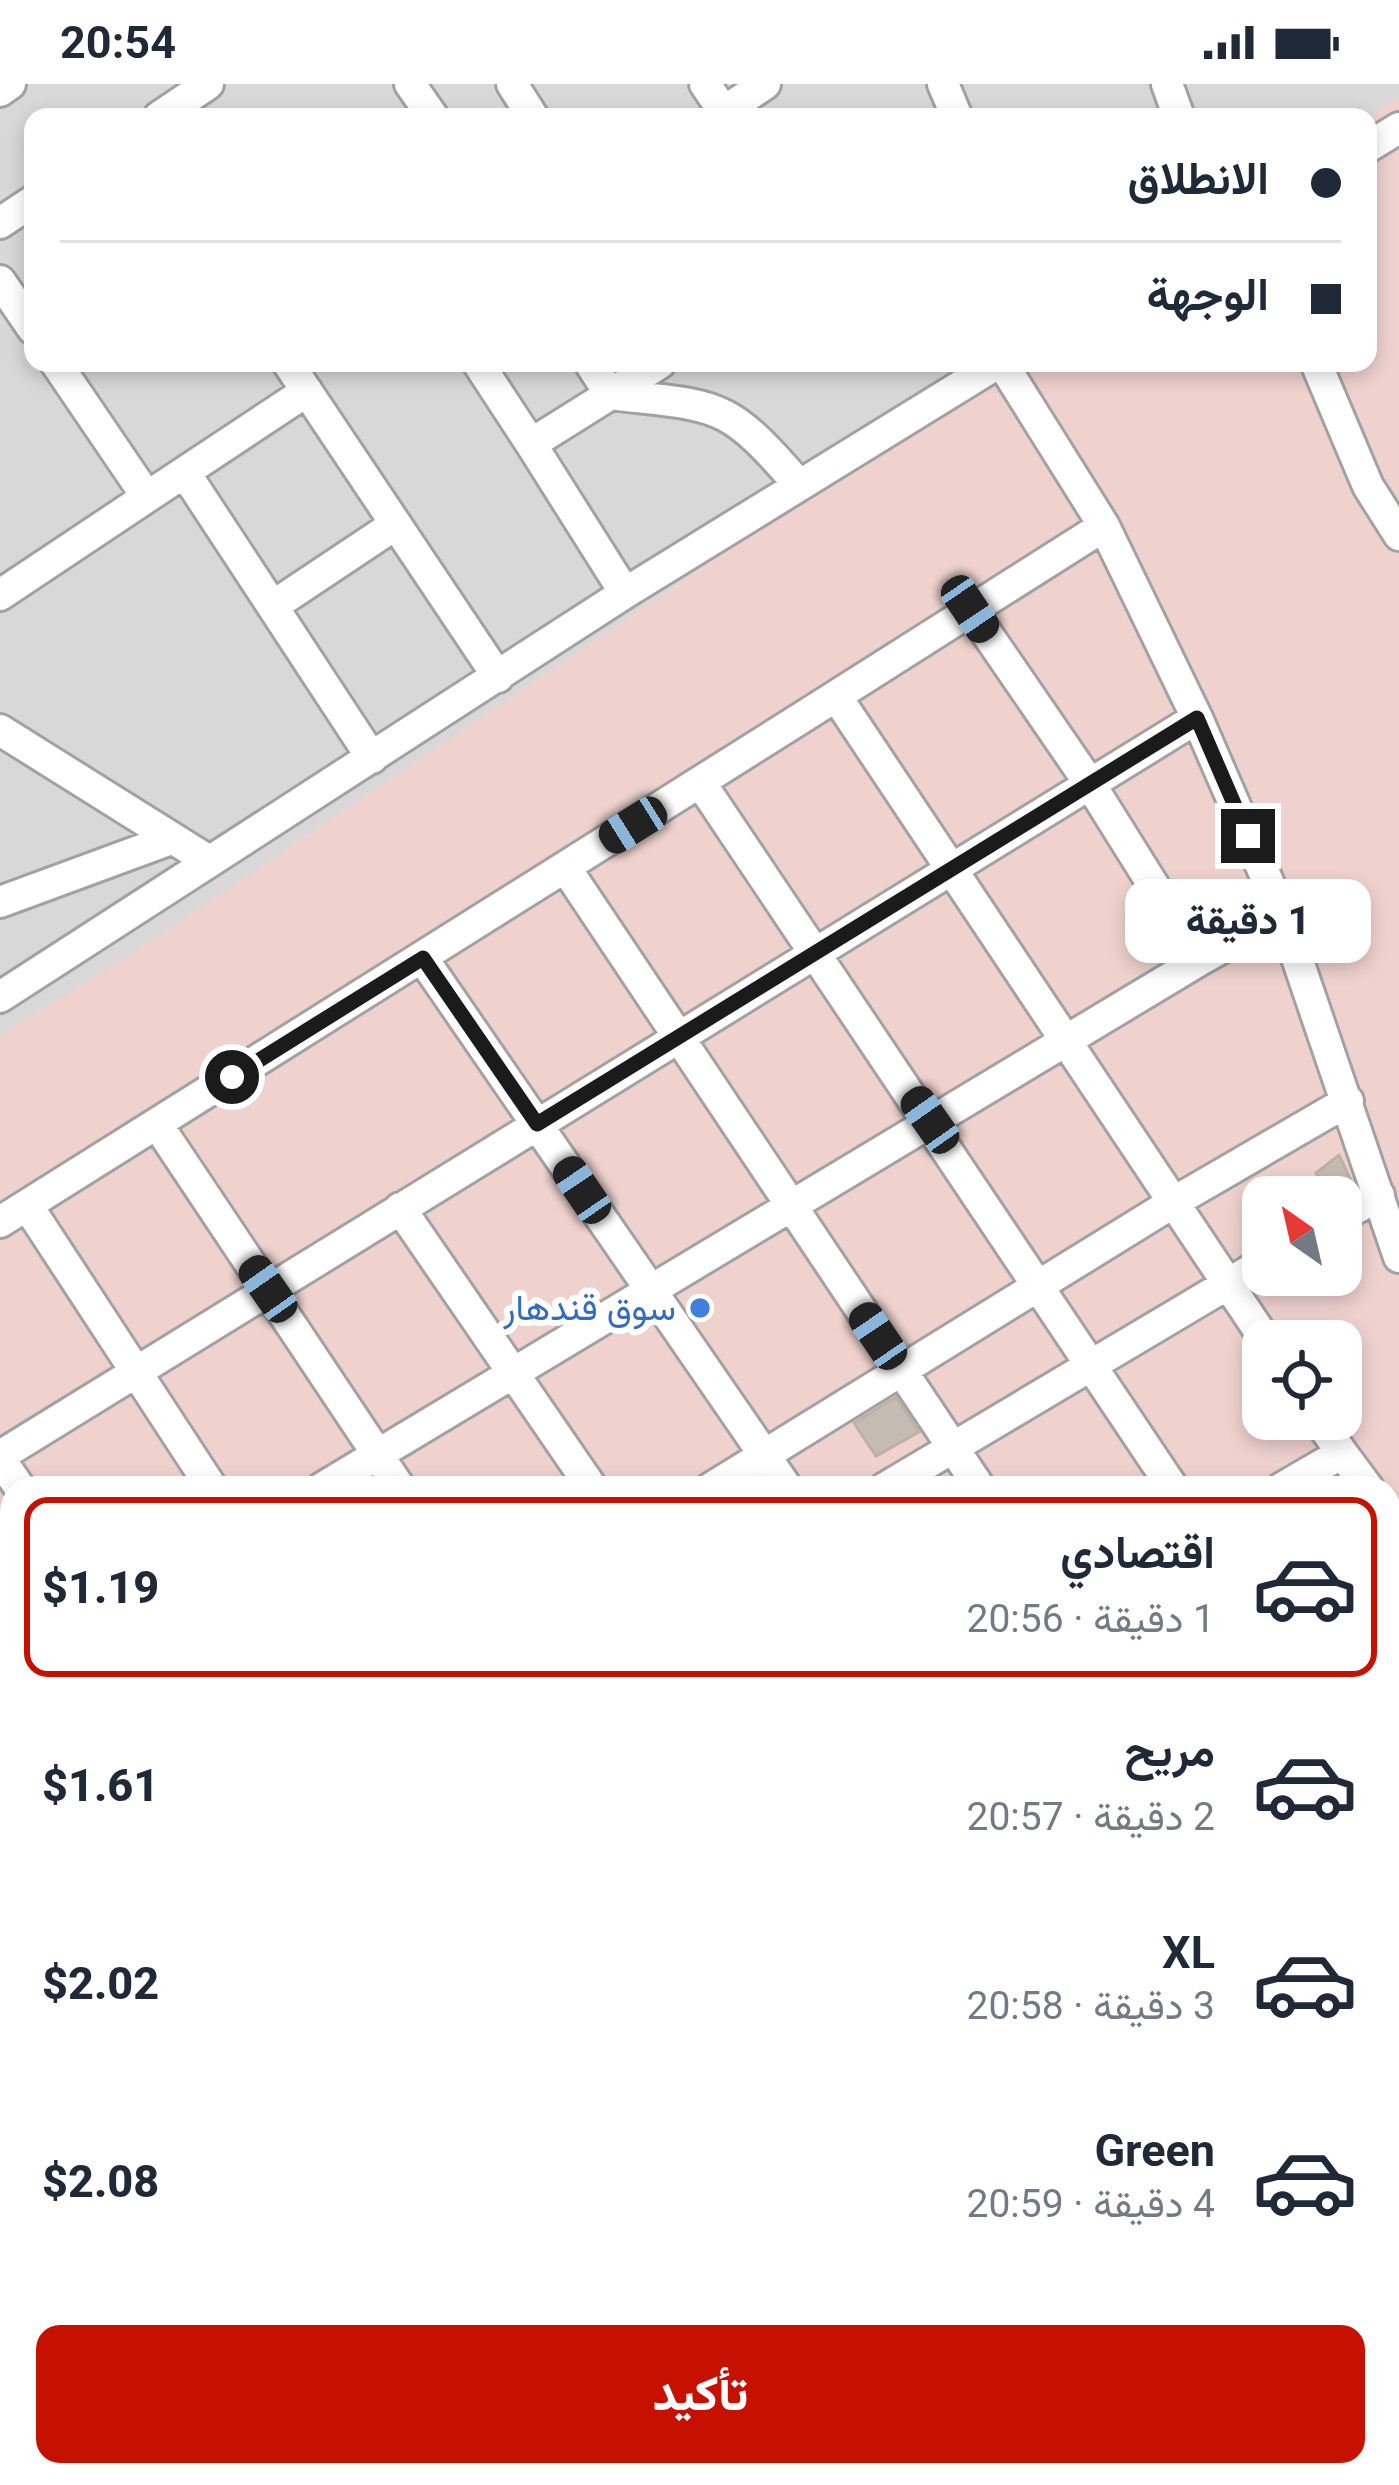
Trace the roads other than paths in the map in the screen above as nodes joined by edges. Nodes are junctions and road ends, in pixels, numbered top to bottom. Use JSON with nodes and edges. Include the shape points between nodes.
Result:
{"nodes":[{"id":1,"x":10,"y":84,"type":"edge"},
{"id":2,"x":208,"y":84,"type":"edge"},
{"id":3,"x":765,"y":84,"type":"edge"},
{"id":4,"x":0,"y":91,"type":"edge"},
{"id":5,"x":172,"y":108,"type":"edge"},
{"id":6,"x":729,"y":108,"type":"edge"},
{"id":7,"x":0,"y":280,"type":"edge"},
{"id":8,"x":24,"y":316,"type":"edge"},
{"id":9,"x":69,"y":372,"type":"edge"},
{"id":10,"x":294,"y":372,"type":"edge"},
{"id":11,"x":484,"y":372,"type":"edge"},
{"id":12,"x":596,"y":372,"type":"edge"},
{"id":13,"x":645,"y":372,"type":"edge"},
{"id":14,"x":985,"y":372,"type":"edge"},
{"id":15,"x":1006,"y":372,"type":"edge"},
{"id":16,"x":1320,"y":372,"type":"edge"},
{"id":17,"x":307,"y":392,"type":"junction"},
{"id":18,"x":610,"y":394,"type":"junction"},
{"id":19,"x":532,"y":444,"type":"junction"},
{"id":20,"x":185,"y":473,"type":"junction"},
{"id":21,"x":799,"y":485,"type":"junction"},
{"id":22,"x":147,"y":497,"type":"junction"},
{"id":23,"x":396,"y":524,"type":"junction"},
{"id":24,"x":1104,"y":526,"type":"junction"},
{"id":25,"x":1399,"y":535,"type":"edge"},
{"id":26,"x":625,"y":593,"type":"junction"},
{"id":27,"x":0,"y":595,"type":"edge"},
{"id":28,"x":273,"y":606,"type":"junction"},
{"id":29,"x":970,"y":609,"type":"junction"},
{"id":30,"x":498,"y":677,"type":"junction"},
{"id":31,"x":836,"y":696,"type":"junction"},
{"id":32,"x":1197,"y":718,"type":"junction"},
{"id":33,"x":0,"y":730,"type":"edge"},
{"id":34,"x":372,"y":758,"type":"junction"},
{"id":35,"x":700,"y":782,"type":"junction"},
{"id":36,"x":1090,"y":784,"type":"junction"},
{"id":37,"x":171,"y":839,"type":"junction"},
{"id":38,"x":209,"y":861,"type":"junction"},
{"id":39,"x":565,"y":867,"type":"junction"},
{"id":40,"x":953,"y":867,"type":"junction"},
{"id":41,"x":0,"y":902,"type":"edge"},
{"id":42,"x":1282,"y":914,"type":"junction"},
{"id":43,"x":814,"y":951,"type":"junction"},
{"id":44,"x":423,"y":958,"type":"junction"},
{"id":45,"x":1200,"y":960,"type":"junction"},
{"id":46,"x":0,"y":997,"type":"edge"},
{"id":47,"x":678,"y":1035,"type":"junction"},
{"id":48,"x":1066,"y":1038,"type":"junction"},
{"id":49,"x":1348,"y":1101,"type":"junction"},
{"id":50,"x":930,"y":1120,"type":"junction"},
{"id":51,"x":157,"y":1124,"type":"junction"},
{"id":52,"x":537,"y":1124,"type":"junction"},
{"id":53,"x":1378,"y":1195,"type":"junction"},
{"id":54,"x":1174,"y":1202,"type":"junction"},
{"id":55,"x":789,"y":1204,"type":"junction"},
{"id":56,"x":27,"y":1205,"type":"junction"},
{"id":57,"x":1362,"y":1205,"type":"edge"},
{"id":58,"x":400,"y":1208,"type":"junction"},
{"id":59,"x":0,"y":1222,"type":"edge"},
{"id":60,"x":1399,"y":1257,"type":"edge"},
{"id":61,"x":1242,"y":1276,"type":"edge"},
{"id":62,"x":1228,"y":1284,"type":"junction"},
{"id":63,"x":1039,"y":1287,"type":"junction"},
{"id":64,"x":650,"y":1288,"type":"junction"},
{"id":65,"x":268,"y":1289,"type":"junction"},
{"id":66,"x":1252,"y":1320,"type":"edge"},
{"id":67,"x":1090,"y":1364,"type":"junction"},
{"id":68,"x":899,"y":1369,"type":"junction"},
{"id":69,"x":514,"y":1370,"type":"junction"},
{"id":70,"x":137,"y":1373,"type":"junction"},
{"id":71,"x":1333,"y":1440,"type":"edge"},
{"id":72,"x":952,"y":1448,"type":"junction"},
{"id":73,"x":1342,"y":1453,"type":"junction"},
{"id":74,"x":377,"y":1454,"type":"junction"},
{"id":75,"x":764,"y":1454,"type":"junction"},
{"id":76,"x":0,"y":1457,"type":"edge"},
{"id":77,"x":204,"y":1476,"type":"edge"},
{"id":78,"x":341,"y":1476,"type":"edge"},
{"id":79,"x":392,"y":1476,"type":"edge"},
{"id":80,"x":584,"y":1476,"type":"edge"},
{"id":81,"x":730,"y":1476,"type":"edge"},
{"id":82,"x":779,"y":1476,"type":"edge"},
{"id":83,"x":905,"y":1476,"type":"edge"},
{"id":84,"x":972,"y":1476,"type":"edge"},
{"id":85,"x":1166,"y":1476,"type":"edge"},
{"id":86,"x":1303,"y":1476,"type":"edge"},
{"id":87,"x":1359,"y":1476,"type":"edge"}],
"edges":[{"from":1,"to":4,"type":"street"},
{"from":2,"to":5,"type":"street"},
{"from":3,"to":6,"type":"street"},
{"from":7,"to":8,"type":"street"},
{"from":9,"to":22,"type":"street"},
{"from":10,"to":17,"type":"street"},
{"from":11,"to":19,"type":"street"},
{"from":12,"to":18,"type":"street"},
{"from":13,"to":18,"type":"street"},
{"from":14,"to":21,"type":"street"},
{"from":15,"to":24,"type":"street"},
{"from":16,"to":25,"type":"street","via":[[1368,486]]},
{"from":17,"to":20,"type":"street"},
{"from":17,"to":23,"type":"street"},
{"from":18,"to":19,"type":"street"},
{"from":18,"to":21,"type":"street","via":[[719,410],[753,432]]},
{"from":19,"to":26,"type":"street"},
{"from":20,"to":22,"type":"street"},
{"from":20,"to":28,"type":"street"},
{"from":21,"to":26,"type":"street"},
{"from":22,"to":27,"type":"street"},
{"from":23,"to":28,"type":"street"},
{"from":23,"to":30,"type":"street"},
{"from":24,"to":29,"type":"street"},
{"from":24,"to":32,"type":"street"},
{"from":26,"to":30,"type":"street"},
{"from":28,"to":34,"type":"street"},
{"from":29,"to":31,"type":"street"},
{"from":29,"to":36,"type":"street"},
{"from":30,"to":34,"type":"street"},
{"from":31,"to":35,"type":"street"},
{"from":31,"to":40,"type":"street"},
{"from":32,"to":36,"type":"street"},
{"from":32,"to":42,"type":"street"},
{"from":33,"to":37,"type":"street"},
{"from":34,"to":38,"type":"street"},
{"from":35,"to":39,"type":"street"},
{"from":35,"to":43,"type":"street"},
{"from":36,"to":40,"type":"street"},
{"from":36,"to":45,"type":"street"},
{"from":37,"to":38,"type":"street"},
{"from":37,"to":41,"type":"street"},
{"from":38,"to":46,"type":"street"},
{"from":39,"to":44,"type":"street"},
{"from":39,"to":47,"type":"street"},
{"from":40,"to":43,"type":"street"},
{"from":40,"to":48,"type":"street"},
{"from":42,"to":45,"type":"street"},
{"from":42,"to":49,"type":"street"},
{"from":43,"to":47,"type":"street"},
{"from":43,"to":50,"type":"street"},
{"from":44,"to":51,"type":"street"},
{"from":44,"to":52,"type":"street"},
{"from":45,"to":48,"type":"street"},
{"from":47,"to":52,"type":"street"},
{"from":47,"to":55,"type":"street"},
{"from":48,"to":50,"type":"street"},
{"from":48,"to":54,"type":"street"},
{"from":49,"to":53,"type":"street"},
{"from":49,"to":54,"type":"street"},
{"from":50,"to":55,"type":"street"},
{"from":50,"to":63,"type":"street"},
{"from":51,"to":56,"type":"street"},
{"from":51,"to":65,"type":"street"},
{"from":52,"to":58,"type":"street"},
{"from":52,"to":64,"type":"street"},
{"from":53,"to":57,"type":"street"},
{"from":53,"to":60,"type":"street"},
{"from":54,"to":62,"type":"street"},
{"from":54,"to":63,"type":"street"},
{"from":55,"to":64,"type":"street"},
{"from":55,"to":68,"type":"street"},
{"from":56,"to":59,"type":"street"},
{"from":56,"to":70,"type":"street"},
{"from":58,"to":65,"type":"street"},
{"from":58,"to":69,"type":"street"},
{"from":61,"to":62,"type":"street"},
{"from":62,"to":66,"type":"street"},
{"from":62,"to":67,"type":"street"},
{"from":63,"to":67,"type":"street"},
{"from":63,"to":68,"type":"street"},
{"from":64,"to":69,"type":"street"},
{"from":64,"to":75,"type":"street"},
{"from":65,"to":70,"type":"street"},
{"from":65,"to":74,"type":"street"},
{"from":67,"to":72,"type":"street"},
{"from":67,"to":85,"type":"street"},
{"from":68,"to":72,"type":"street"},
{"from":68,"to":75,"type":"street"},
{"from":69,"to":74,"type":"street"},
{"from":69,"to":80,"type":"street"},
{"from":70,"to":76,"type":"street"},
{"from":70,"to":77,"type":"street"},
{"from":71,"to":73,"type":"street"},
{"from":72,"to":83,"type":"street"},
{"from":72,"to":84,"type":"street"},
{"from":73,"to":86,"type":"street"},
{"from":73,"to":87,"type":"street"},
{"from":74,"to":78,"type":"street"},
{"from":74,"to":79,"type":"street"},
{"from":75,"to":81,"type":"street"},
{"from":75,"to":82,"type":"street"}]}
